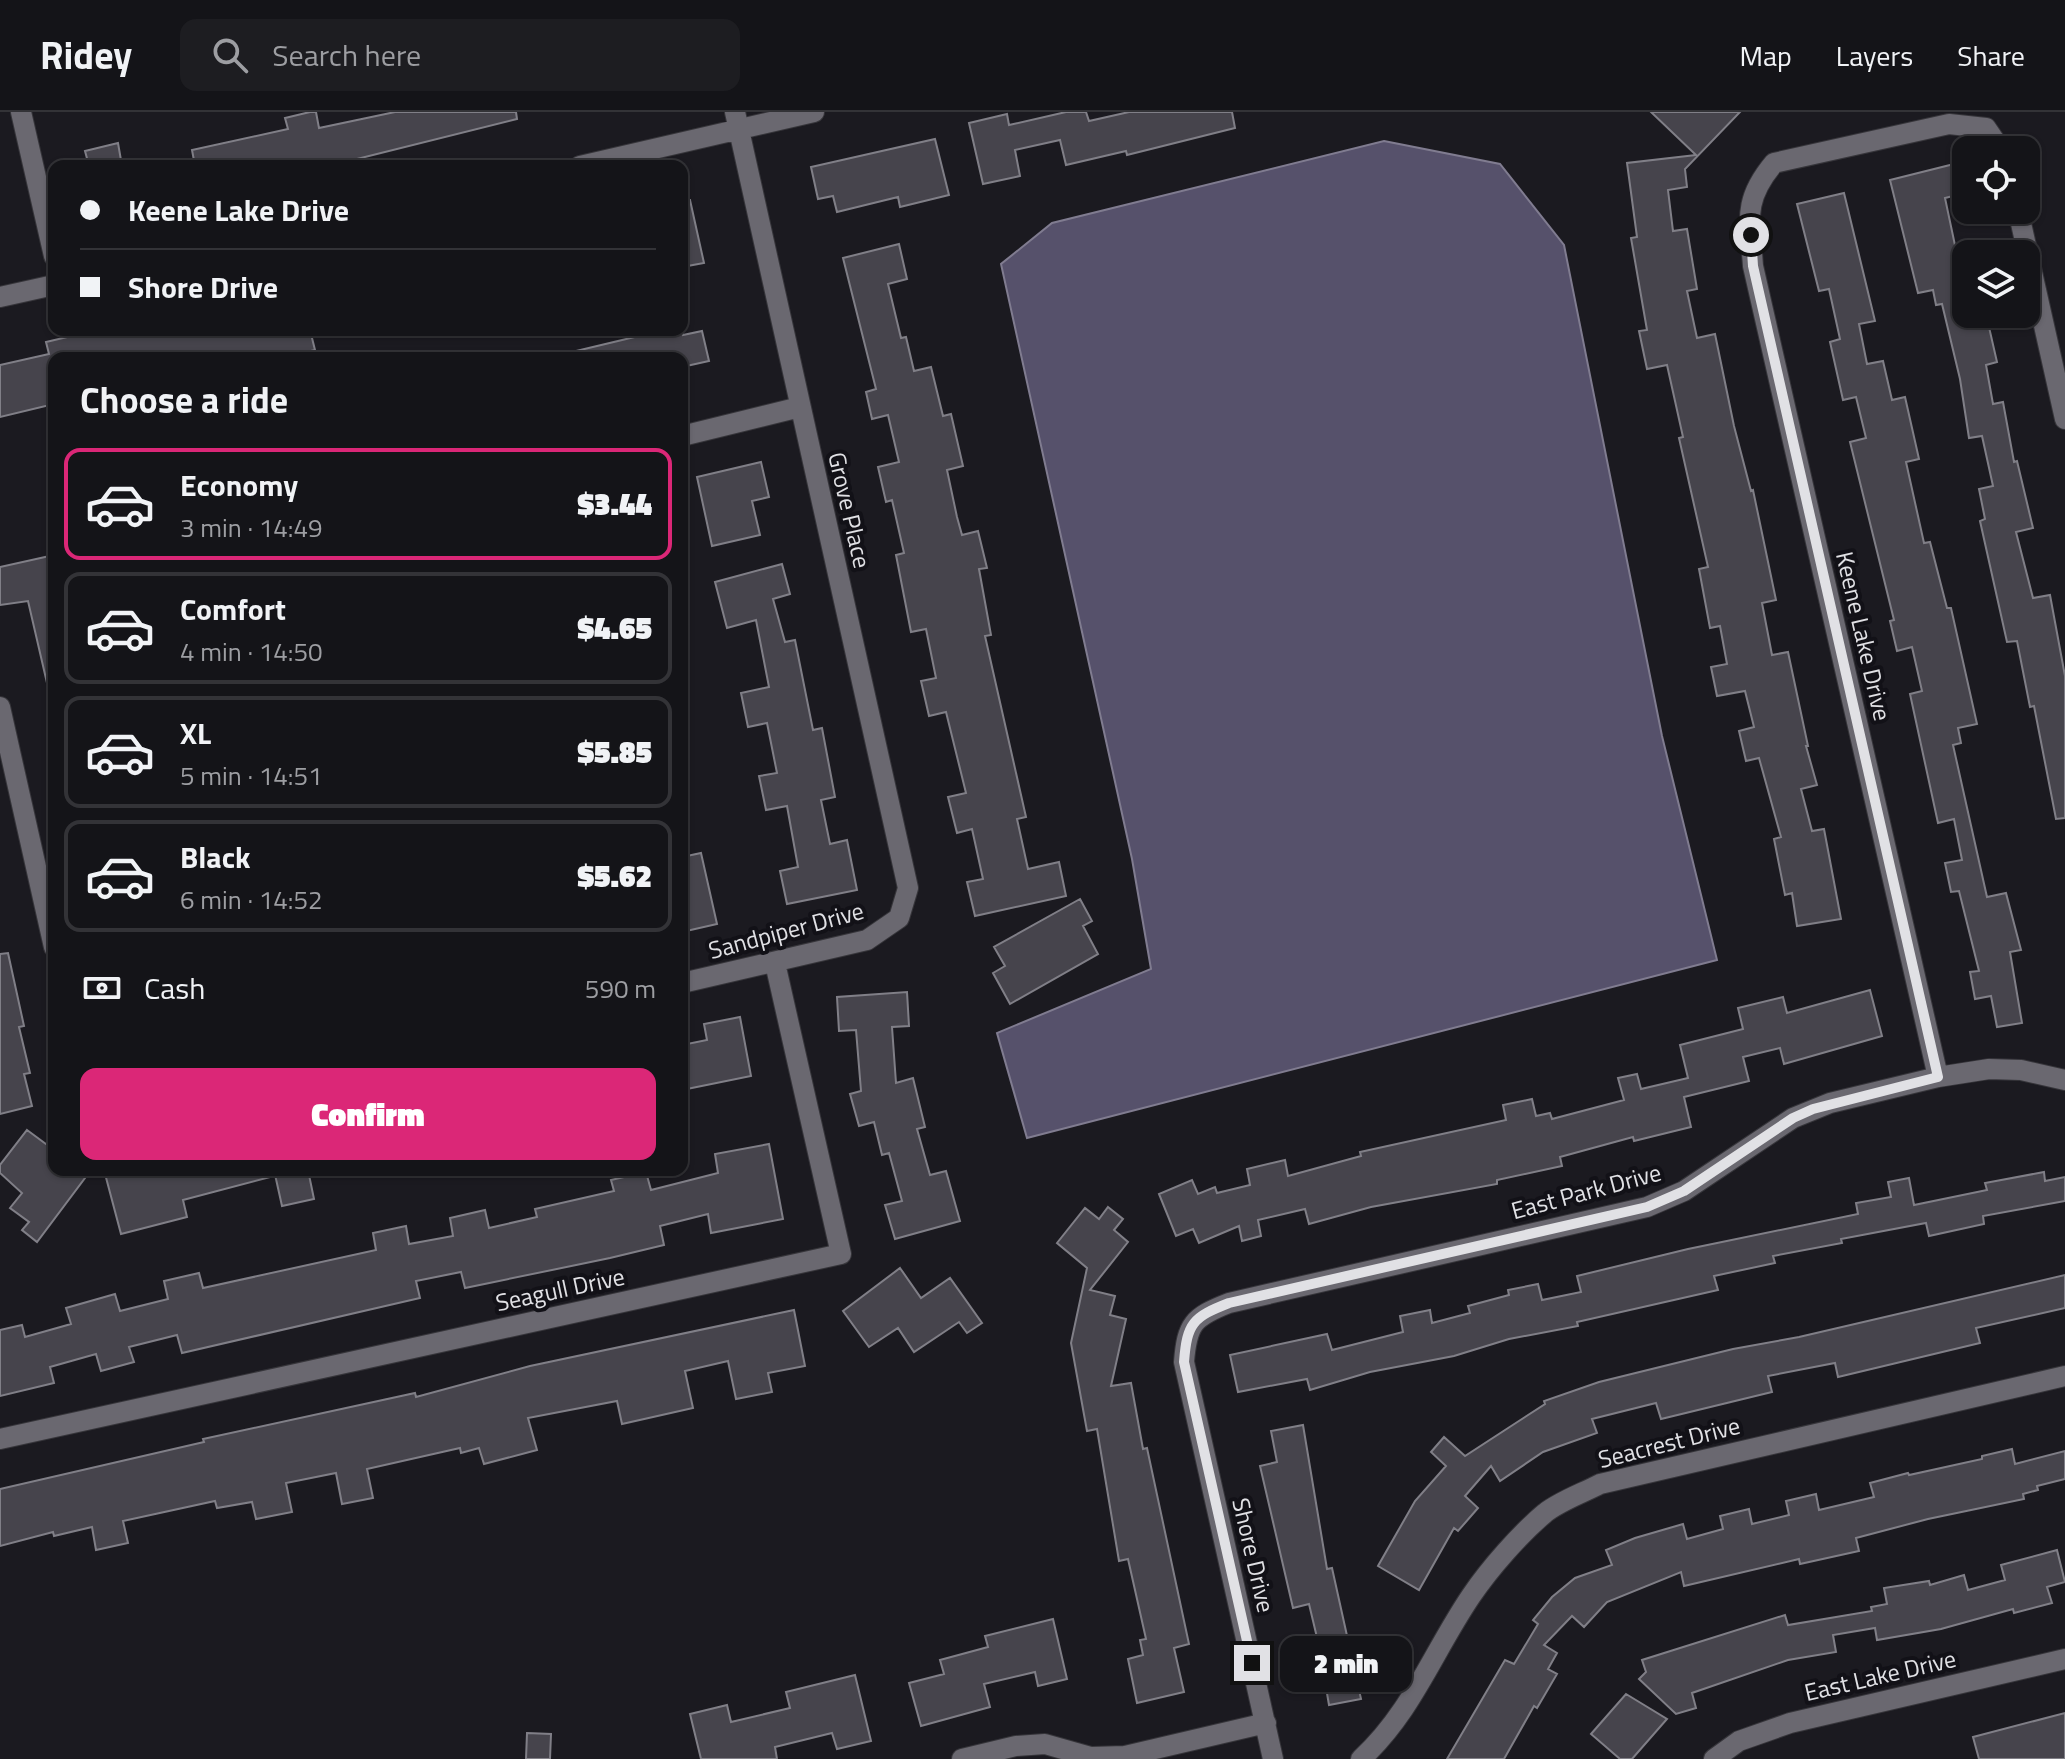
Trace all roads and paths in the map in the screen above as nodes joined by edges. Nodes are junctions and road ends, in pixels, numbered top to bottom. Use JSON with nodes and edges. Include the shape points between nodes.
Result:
{"nodes":[{"id":1,"x":21,"y":112,"type":"edge"},
{"id":2,"x":814,"y":112,"type":"edge"},
{"id":3,"x":737,"y":121,"type":"edge"},
{"id":4,"x":1991,"y":136,"type":"edge"},
{"id":5,"x":601,"y":160,"type":"edge"},
{"id":6,"x":2021,"y":224,"type":"edge"},
{"id":7,"x":48,"y":230,"type":"edge"},
{"id":8,"x":48,"y":286,"type":"edge"},
{"id":9,"x":0,"y":297,"type":"edge"},
{"id":10,"x":800,"y":407,"type":"junction"},
{"id":11,"x":2065,"y":419,"type":"edge"},
{"id":12,"x":688,"y":435,"type":"edge"},
{"id":13,"x":0,"y":707,"type":"edge"},
{"id":14,"x":899,"y":918,"type":"joint"},
{"id":15,"x":48,"y":920,"type":"edge"},
{"id":16,"x":775,"y":963,"type":"junction"},
{"id":17,"x":688,"y":982,"type":"edge"},
{"id":18,"x":1938,"y":1077,"type":"junction"},
{"id":19,"x":2065,"y":1080,"type":"edge"},
{"id":20,"x":1184,"y":1362,"type":"joint"},
{"id":21,"x":2065,"y":1376,"type":"edge"},
{"id":22,"x":0,"y":1439,"type":"edge"},
{"id":23,"x":2065,"y":1659,"type":"edge"},
{"id":24,"x":1266,"y":1723,"type":"junction"},
{"id":25,"x":962,"y":1759,"type":"edge"},
{"id":26,"x":1273,"y":1759,"type":"edge"},
{"id":27,"x":1361,"y":1759,"type":"edge"},
{"id":28,"x":1714,"y":1759,"type":"edge"}],
"edges":[{"from":1,"to":7,"type":"street"},
{"from":2,"to":3,"type":"street"},
{"from":3,"to":5,"type":"street"},
{"from":3,"to":10,"type":"street","name":"Grove Place"},
{"from":4,"to":18,"type":"street","name":"Keene Lake Drive","via":[[1986,128],[1949,124],[1774,163],[1749,204],[1753,266]]},
{"from":6,"to":11,"type":"street"},
{"from":8,"to":9,"type":"street"},
{"from":10,"to":12,"type":"street"},
{"from":10,"to":14,"type":"street","name":"Grove Place","via":[[908,888]]},
{"from":13,"to":15,"type":"street"},
{"from":14,"to":16,"type":"street","name":"Sandpiper Drive","via":[[867,940]]},
{"from":16,"to":17,"type":"street","name":"Sandpiper Drive"},
{"from":16,"to":22,"type":"street","name":"Seagull Drive","via":[[841,1254]]},
{"from":18,"to":19,"type":"street","name":"East Park Drive","via":[[1989,1069]]},
{"from":18,"to":20,"type":"street","name":"East Park Drive","via":[[1813,1109],[1684,1191],[1647,1207],[1219,1306],[1193,1321]]},
{"from":20,"to":24,"type":"street","name":"Shore Drive"},
{"from":21,"to":27,"type":"street","name":"Seacrest Drive","via":[[1600,1484],[1547,1512],[1471,1596],[1403,1713]]},
{"from":23,"to":28,"type":"street","name":"East Lake Drive","via":[[1790,1723],[1739,1741]]},
{"from":24,"to":25,"type":"street","via":[[1125,1756],[1091,1757],[1045,1744]]},
{"from":24,"to":26,"type":"street","name":"Shore Drive"}]}
